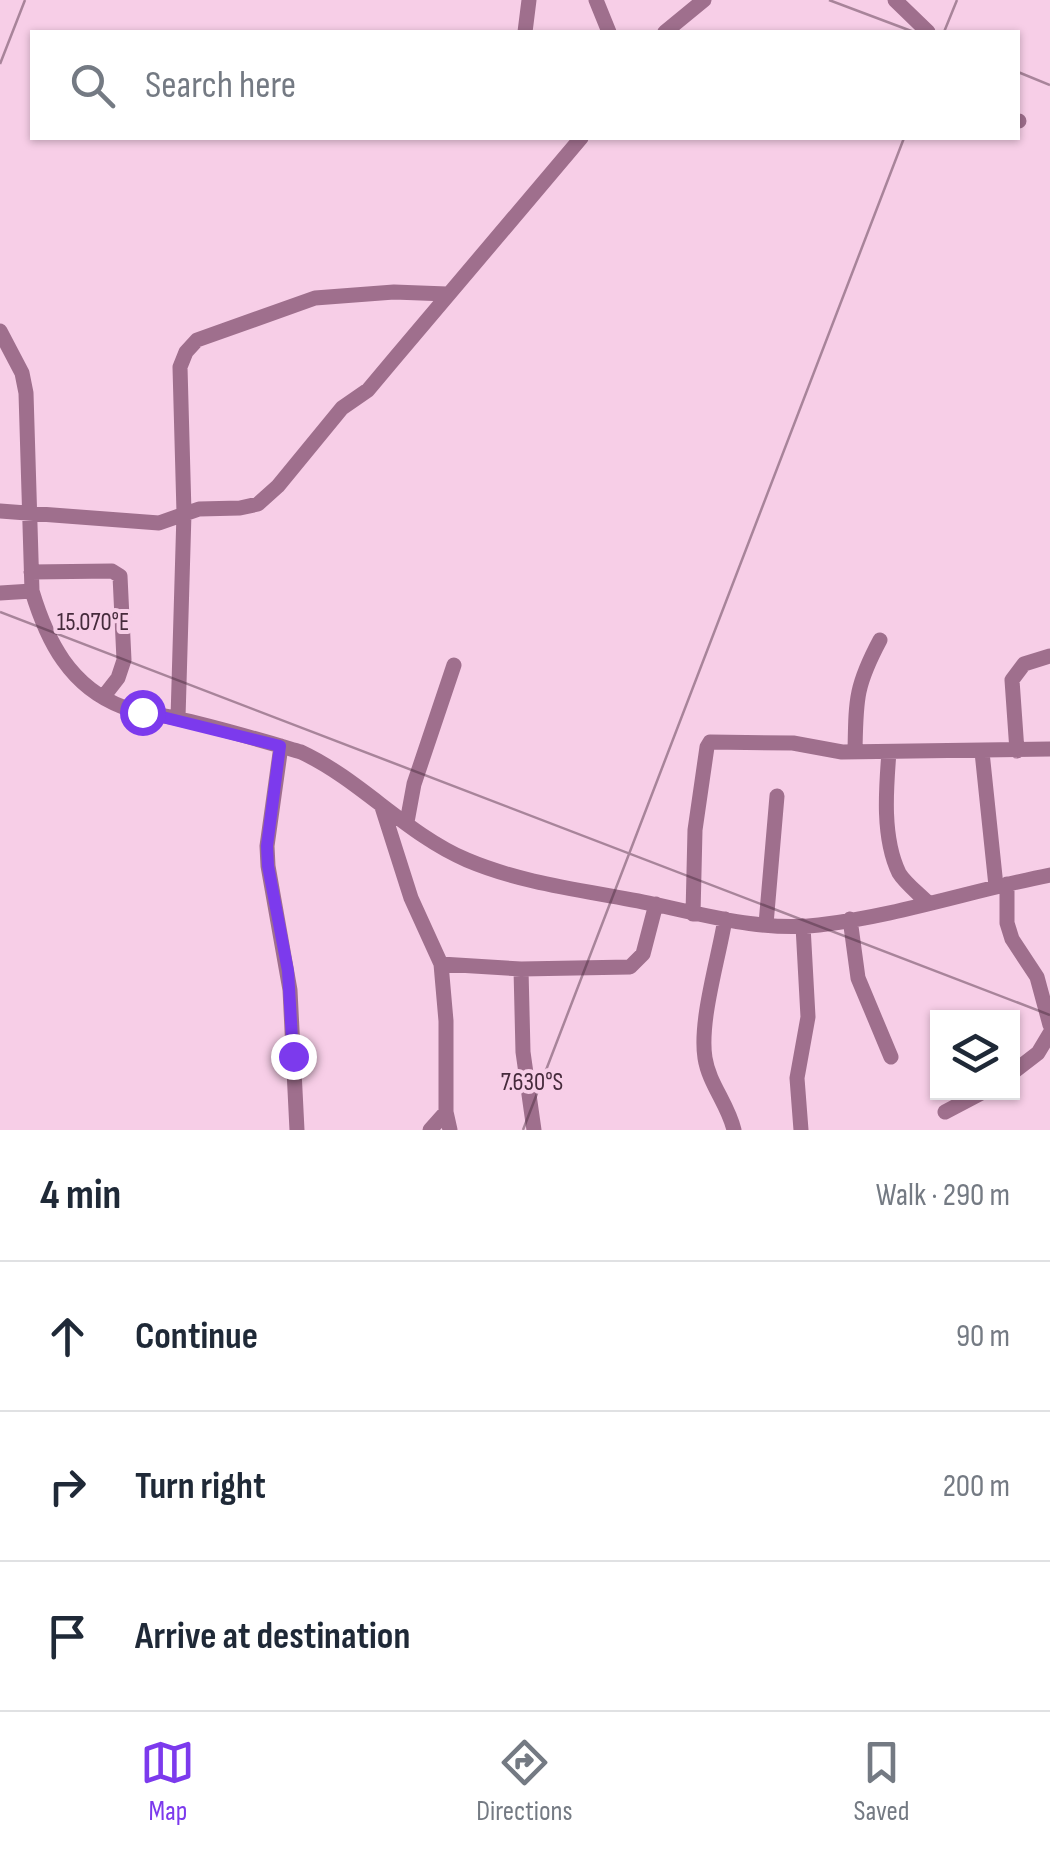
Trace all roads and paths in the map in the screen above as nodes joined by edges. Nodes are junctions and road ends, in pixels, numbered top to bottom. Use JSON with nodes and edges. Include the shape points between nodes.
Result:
{"nodes":[{"id":1,"x":529,"y":0,"type":"edge"},
{"id":2,"x":596,"y":0,"type":"edge"},
{"id":3,"x":704,"y":0,"type":"edge"},
{"id":4,"x":895,"y":0,"type":"edge"},
{"id":5,"x":525,"y":30,"type":"edge"},
{"id":6,"x":608,"y":30,"type":"edge"},
{"id":7,"x":667,"y":30,"type":"edge"},
{"id":8,"x":926,"y":30,"type":"edge"},
{"id":9,"x":579,"y":140,"type":"edge"},
{"id":10,"x":447,"y":294,"type":"junction"},
{"id":11,"x":0,"y":330,"type":"edge"},
{"id":12,"x":0,"y":511,"type":"edge"},
{"id":13,"x":31,"y":511,"type":"junction"},
{"id":14,"x":184,"y":513,"type":"junction"},
{"id":15,"x":32,"y":572,"type":"junction"},
{"id":16,"x":32,"y":591,"type":"junction"},
{"id":17,"x":0,"y":593,"type":"edge"},
{"id":18,"x":880,"y":640,"type":"dead end"},
{"id":19,"x":1050,"y":656,"type":"edge"},
{"id":20,"x":454,"y":665,"type":"dead end"},
{"id":21,"x":104,"y":696,"type":"junction"},
{"id":22,"x":178,"y":718,"type":"junction"},
{"id":23,"x":280,"y":746,"type":"junction"},
{"id":24,"x":1050,"y":749,"type":"edge"},
{"id":25,"x":1017,"y":751,"type":"junction"},
{"id":26,"x":856,"y":752,"type":"junction"},
{"id":27,"x":889,"y":752,"type":"junction"},
{"id":28,"x":982,"y":752,"type":"junction"},
{"id":29,"x":777,"y":796,"type":"dead end"},
{"id":30,"x":382,"y":807,"type":"junction"},
{"id":31,"x":407,"y":822,"type":"junction"},
{"id":32,"x":1050,"y":875,"type":"edge"},
{"id":33,"x":1001,"y":885,"type":"junction"},
{"id":34,"x":927,"y":902,"type":"junction"},
{"id":35,"x":656,"y":904,"type":"junction"},
{"id":36,"x":693,"y":914,"type":"junction"},
{"id":37,"x":725,"y":919,"type":"junction"},
{"id":38,"x":850,"y":919,"type":"junction"},
{"id":39,"x":766,"y":924,"type":"junction"},
{"id":40,"x":803,"y":926,"type":"junction"},
{"id":41,"x":441,"y":964,"type":"junction"},
{"id":42,"x":521,"y":969,"type":"junction"},
{"id":43,"x":1050,"y":1025,"type":"edge"},
{"id":44,"x":1050,"y":1033,"type":"edge"},
{"id":45,"x":891,"y":1057,"type":"dead end"},
{"id":46,"x":1020,"y":1067,"type":"edge"},
{"id":47,"x":968,"y":1100,"type":"edge"},
{"id":48,"x":446,"y":1112,"type":"junction"},
{"id":49,"x":945,"y":1112,"type":"dead end"},
{"id":50,"x":297,"y":1130,"type":"edge"},
{"id":51,"x":430,"y":1130,"type":"edge"},
{"id":52,"x":450,"y":1130,"type":"edge"},
{"id":53,"x":534,"y":1130,"type":"edge"},
{"id":54,"x":734,"y":1130,"type":"edge"},
{"id":55,"x":802,"y":1130,"type":"edge"}],
"edges":[{"from":1,"to":5,"type":"street"},
{"from":2,"to":6,"type":"street"},
{"from":3,"to":7,"type":"street"},
{"from":4,"to":8,"type":"street"},
{"from":9,"to":10,"type":"street"},
{"from":10,"to":14,"type":"street","via":[[267,498],[240,508]]},
{"from":10,"to":14,"type":"street","via":[[315,298],[197,340],[180,368]]},
{"from":11,"to":13,"type":"street","via":[[26,393]]},
{"from":12,"to":13,"type":"street"},
{"from":13,"to":14,"type":"street","via":[[159,523]]},
{"from":13,"to":15,"type":"street"},
{"from":14,"to":22,"type":"street"},
{"from":15,"to":16,"type":"street"},
{"from":15,"to":21,"type":"street","via":[[120,576],[124,660]]},
{"from":16,"to":17,"type":"street"},
{"from":16,"to":21,"type":"street","via":[[65,665]]},
{"from":18,"to":26,"type":"street","via":[[856,695]]},
{"from":19,"to":25,"type":"street","via":[[1030,660],[1014,674]]},
{"from":20,"to":31,"type":"street"},
{"from":21,"to":22,"type":"street","via":[[122,707]]},
{"from":22,"to":23,"type":"street"},
{"from":23,"to":30,"type":"street","via":[[325,764]]},
{"from":23,"to":50,"type":"street","via":[[267,846],[290,990]]},
{"from":24,"to":25,"type":"street"},
{"from":25,"to":28,"type":"street"},
{"from":26,"to":27,"type":"street"},
{"from":26,"to":36,"type":"street","via":[[710,742],[696,830]]},
{"from":27,"to":28,"type":"street"},
{"from":27,"to":34,"type":"street","via":[[892,843],[900,874]]},
{"from":28,"to":33,"type":"street"},
{"from":29,"to":39,"type":"street"},
{"from":30,"to":31,"type":"street"},
{"from":30,"to":41,"type":"street","via":[[410,898]]},
{"from":31,"to":35,"type":"street","via":[[466,860],[496,870]]},
{"from":32,"to":33,"type":"street"},
{"from":33,"to":34,"type":"street"},
{"from":33,"to":43,"type":"street","via":[[1012,938],[1037,977]]},
{"from":34,"to":38,"type":"street"},
{"from":35,"to":36,"type":"street"},
{"from":35,"to":42,"type":"street","via":[[644,954],[630,967]]},
{"from":36,"to":37,"type":"street"},
{"from":37,"to":39,"type":"street"},
{"from":37,"to":54,"type":"street","via":[[705,1057]]},
{"from":38,"to":40,"type":"street"},
{"from":38,"to":45,"type":"street","via":[[858,978]]},
{"from":39,"to":40,"type":"street"},
{"from":40,"to":55,"type":"street","via":[[808,1018],[798,1078]]},
{"from":41,"to":42,"type":"street"},
{"from":41,"to":48,"type":"street"},
{"from":42,"to":53,"type":"street"},
{"from":44,"to":46,"type":"street"},
{"from":47,"to":49,"type":"street"},
{"from":48,"to":51,"type":"street"},
{"from":48,"to":52,"type":"street"}]}
